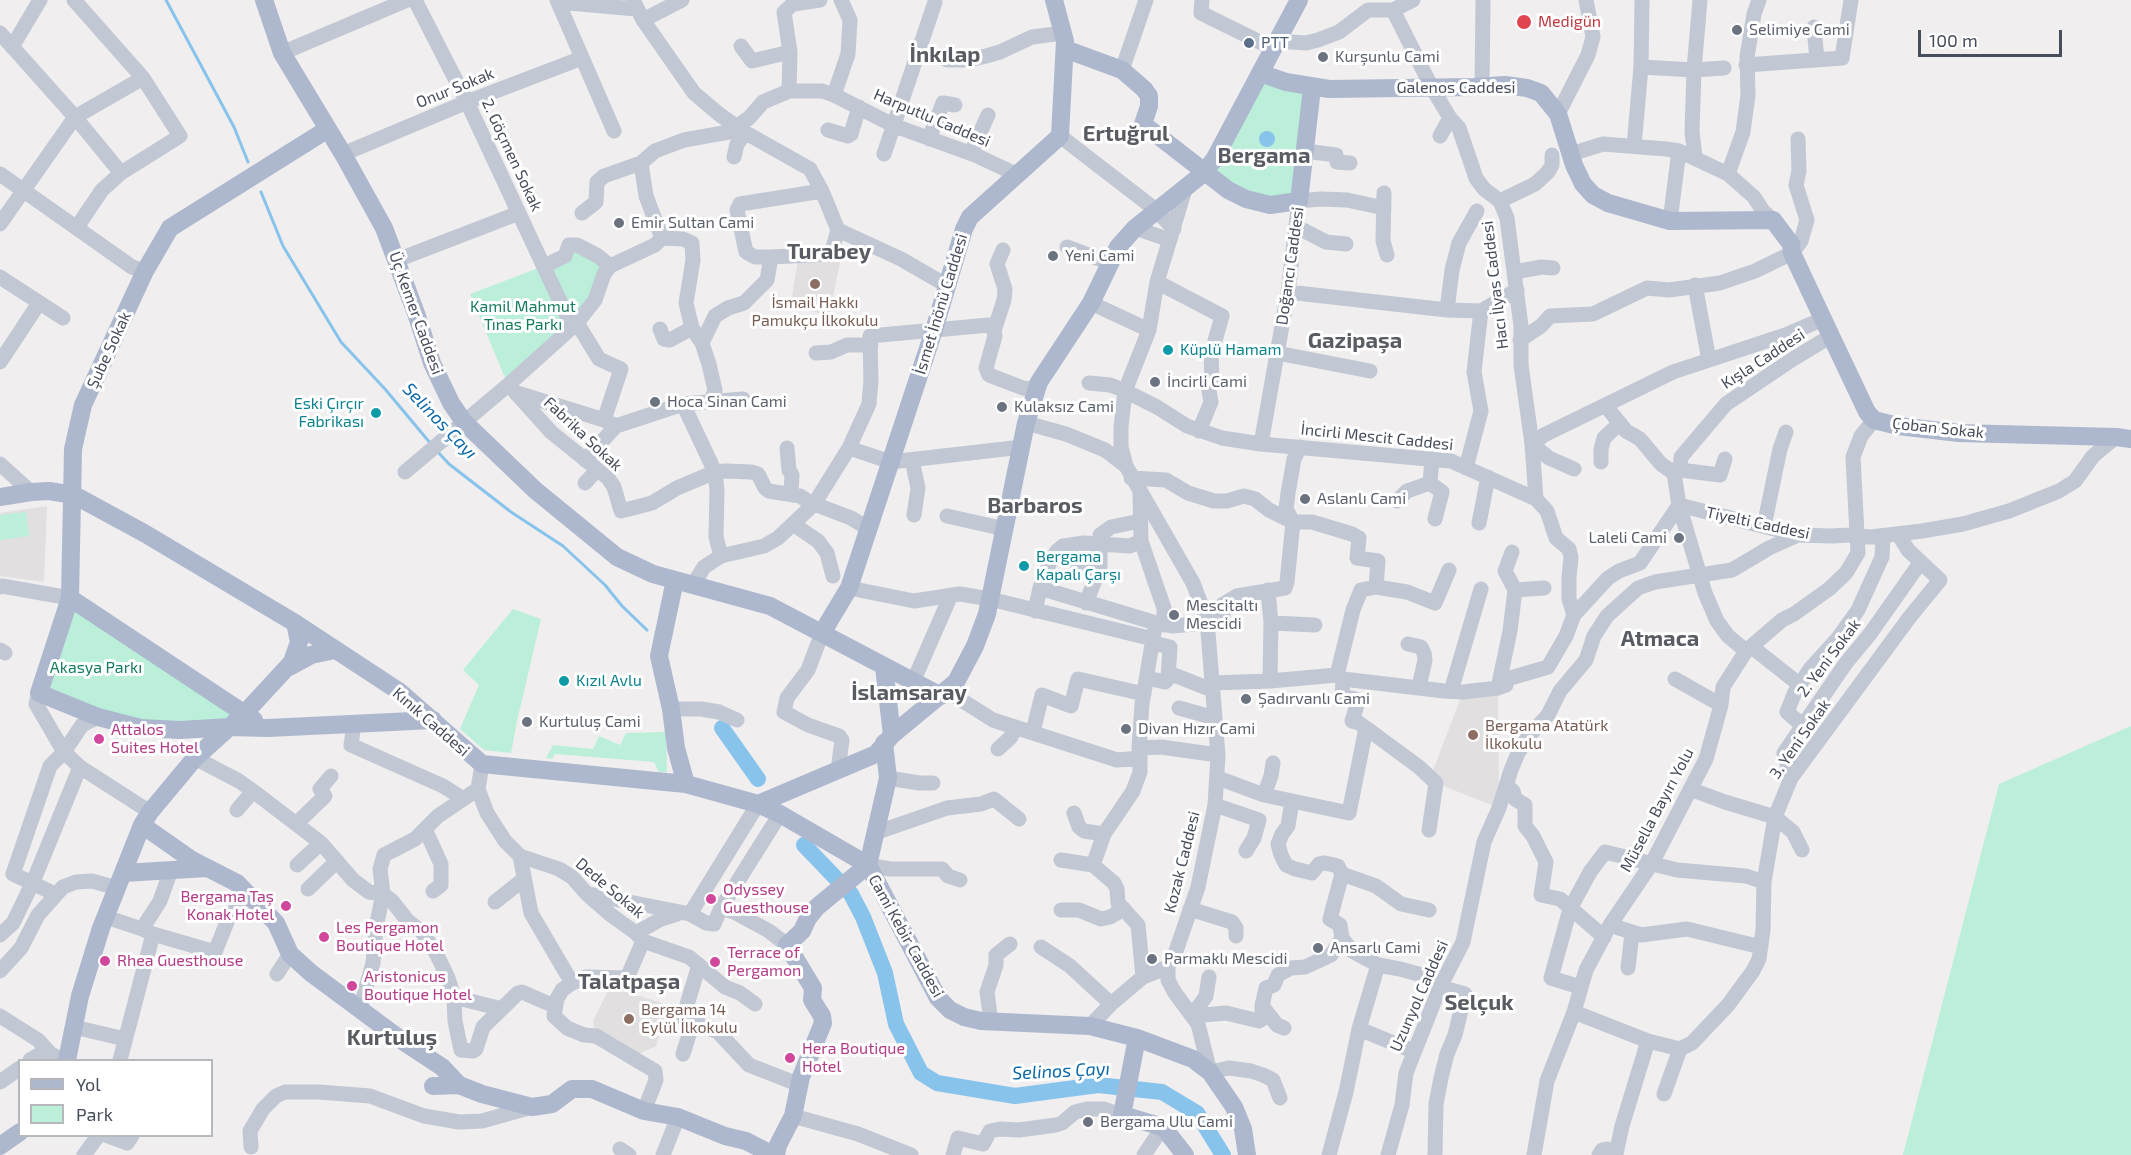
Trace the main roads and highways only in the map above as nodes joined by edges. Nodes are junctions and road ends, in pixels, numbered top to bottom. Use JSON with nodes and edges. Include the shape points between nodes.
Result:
{"nodes":[{"id":1,"x":1054,"y":0,"type":"edge"},
{"id":2,"x":1299,"y":0,"type":"edge"},
{"id":3,"x":270,"y":2,"type":"edge"},
{"id":4,"x":1064,"y":41,"type":"junction"},
{"id":5,"x":1269,"y":56,"type":"junction"},
{"id":6,"x":1312,"y":88,"type":"junction"},
{"id":7,"x":320,"y":134,"type":"junction"},
{"id":8,"x":1205,"y":172,"type":"junction"},
{"id":9,"x":1773,"y":220,"type":"joint"},
{"id":10,"x":2124,"y":438,"type":"edge"},
{"id":11,"x":74,"y":495,"type":"junction"},
{"id":12,"x":0,"y":497,"type":"edge"},
{"id":13,"x":675,"y":580,"type":"junction"},
{"id":14,"x":70,"y":598,"type":"junction"},
{"id":15,"x":295,"y":623,"type":"junction"},
{"id":16,"x":822,"y":633,"type":"junction"},
{"id":17,"x":335,"y":650,"type":"junction"},
{"id":18,"x":884,"y":667,"type":"junction"},
{"id":19,"x":285,"y":670,"type":"junction"},
{"id":20,"x":944,"y":694,"type":"junction"},
{"id":21,"x":244,"y":714,"type":"junction"},
{"id":22,"x":433,"y":720,"type":"junction"},
{"id":23,"x":230,"y":727,"type":"junction"},
{"id":24,"x":268,"y":728,"type":"junction"},
{"id":25,"x":888,"y":739,"type":"junction"},
{"id":26,"x":686,"y":784,"type":"junction"},
{"id":27,"x":758,"y":804,"type":"junction"},
{"id":28,"x":146,"y":818,"type":"junction"},
{"id":29,"x":207,"y":868,"type":"junction"},
{"id":30,"x":864,"y":868,"type":"junction"},
{"id":31,"x":120,"y":881,"type":"junction"},
{"id":32,"x":1136,"y":1045,"type":"junction"},
{"id":33,"x":68,"y":1059,"type":"edge"},
{"id":34,"x":459,"y":1085,"type":"junction"},
{"id":35,"x":434,"y":1086,"type":"dead end"},
{"id":36,"x":18,"y":1133,"type":"edge"},
{"id":37,"x":0,"y":1146,"type":"edge"},
{"id":38,"x":775,"y":1155,"type":"edge"},
{"id":39,"x":1185,"y":1155,"type":"edge"},
{"id":40,"x":1247,"y":1155,"type":"edge"}],
"edges":[{"from":1,"to":4,"type":"main road"},
{"from":2,"to":5,"type":"main road"},
{"from":3,"to":7,"type":"main road","name":"Üç Kemer Caddesi","via":[[282,53]]},
{"from":4,"to":8,"type":"main road","via":[[1122,70],[1144,88],[1149,106],[1143,124]]},
{"from":4,"to":16,"type":"main road","name":"İsmet İnönü Caddesi","via":[[1060,136],[970,217],[964,229],[849,588]]},
{"from":5,"to":6,"type":"main road","name":"Galenos Caddesi"},
{"from":5,"to":8,"type":"main road"},
{"from":6,"to":8,"type":"main road","name":"Doğancı Caddesi","via":[[1299,201],[1260,203],[1228,190]]},
{"from":6,"to":9,"type":"main road","name":"Galenos Caddesi","via":[[1504,84],[1527,88],[1541,93],[1558,114],[1583,184],[1593,195],[1670,221]]},
{"from":7,"to":11,"type":"main road","name":"Şube Sokak","via":[[170,228],[145,271],[83,405],[73,449]]},
{"from":7,"to":13,"type":"main road","name":"Üç Kemer Caddesi","via":[[343,154],[384,228],[432,363],[459,425],[604,548],[653,574]]},
{"from":8,"to":20,"type":"main road","via":[[1135,228],[1118,247],[1091,303],[1039,381],[1026,423],[987,614],[956,682]]},
{"from":9,"to":10,"type":"main road","name":"Çoban Sokak","via":[[1791,244],[1830,336],[1874,420],[1959,433]]},
{"from":11,"to":12,"type":"main road","name":"Kınık Caddesi","via":[[49,491]]},
{"from":11,"to":14,"type":"main road","name":"Şube Sokak"},
{"from":11,"to":15,"type":"main road","name":"Kınık Caddesi"},
{"from":13,"to":16,"type":"main road","name":"Üç Kemer Caddesi","via":[[770,606]]},
{"from":13,"to":26,"type":"main road","via":[[659,656]]},
{"from":14,"to":21,"type":"main road"},
{"from":14,"to":23,"type":"main road","name":"Şube Sokak","via":[[39,693],[98,717],[141,728]]},
{"from":15,"to":17,"type":"main road","name":"Kınık Caddesi"},
{"from":15,"to":19,"type":"main road","via":[[299,642]]},
{"from":16,"to":18,"type":"main road","name":"Üç Kemer Caddesi"},
{"from":17,"to":19,"type":"main road","via":[[311,655]]},
{"from":17,"to":22,"type":"main road","name":"Kınık Caddesi","via":[[400,692]]},
{"from":18,"to":20,"type":"main road","name":"Üç Kemer Caddesi"},
{"from":18,"to":25,"type":"main road"},
{"from":19,"to":21,"type":"main road"},
{"from":20,"to":25,"type":"main road"},
{"from":21,"to":23,"type":"main road"},
{"from":21,"to":24,"type":"main road"},
{"from":22,"to":24,"type":"main road"},
{"from":22,"to":26,"type":"main road","name":"Kınık Caddesi","via":[[482,764]]},
{"from":23,"to":24,"type":"main road"},
{"from":23,"to":28,"type":"main road","via":[[195,758]]},
{"from":25,"to":27,"type":"main road","via":[[876,753]]},
{"from":25,"to":30,"type":"main road","via":[[888,778]]},
{"from":26,"to":27,"type":"main road","name":"Kınık Caddesi"},
{"from":27,"to":30,"type":"main road","name":"Cami Kebir Caddesi"},
{"from":28,"to":29,"type":"main road","via":[[192,860]]},
{"from":28,"to":31,"type":"main road"},
{"from":29,"to":31,"type":"main road","via":[[171,870]]},
{"from":29,"to":34,"type":"main road","via":[[237,883],[248,894],[276,923],[290,954],[311,973],[442,1067]]},
{"from":30,"to":32,"type":"main road","name":"Cami Kebir Caddesi","via":[[938,998],[950,1010],[991,1022],[1090,1026]]},
{"from":30,"to":38,"type":"main road","via":[[820,904],[787,945],[813,988],[812,1000],[823,1023],[801,1077],[793,1116]]},
{"from":31,"to":33,"type":"main road","via":[[80,996]]},
{"from":32,"to":39,"type":"main road","via":[[1123,1110],[1163,1127]]},
{"from":32,"to":40,"type":"main road","name":"Cami Kebir Caddesi","via":[[1193,1059],[1210,1072],[1234,1107]]},
{"from":34,"to":35,"type":"main road"},
{"from":34,"to":38,"type":"main road","via":[[532,1107],[552,1104],[572,1089],[592,1089],[644,1111],[678,1117],[746,1141]]},
{"from":36,"to":37,"type":"main road"}]}
